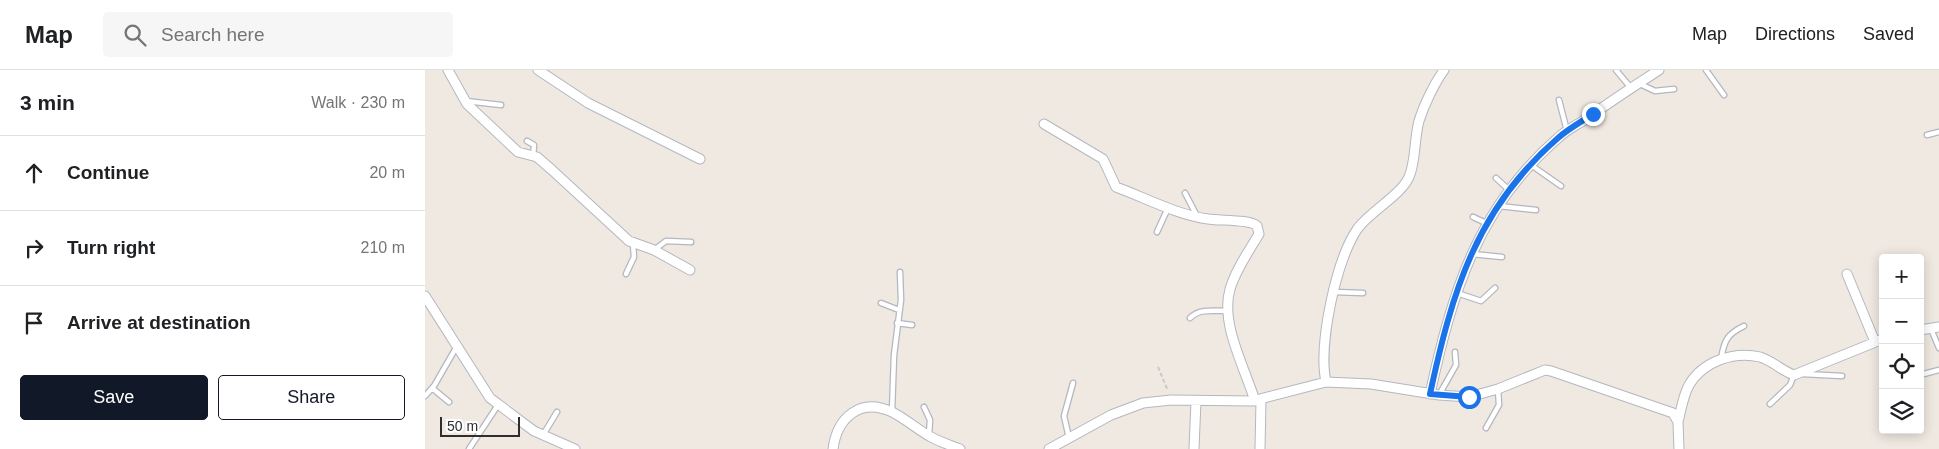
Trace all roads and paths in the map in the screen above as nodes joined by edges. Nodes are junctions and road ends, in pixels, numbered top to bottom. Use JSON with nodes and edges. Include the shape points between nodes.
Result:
{"nodes":[{"id":1,"x":448,"y":70,"type":"edge"},
{"id":2,"x":538,"y":70,"type":"edge"},
{"id":3,"x":1444,"y":70,"type":"edge"},
{"id":4,"x":1616,"y":70,"type":"edge"},
{"id":5,"x":1706,"y":70,"type":"edge"},
{"id":6,"x":1656,"y":71,"type":"edge"},
{"id":7,"x":1635,"y":86,"type":"junction"},
{"id":8,"x":1674,"y":89,"type":"dead end"},
{"id":9,"x":1724,"y":95,"type":"dead end"},
{"id":10,"x":1559,"y":100,"type":"dead end"},
{"id":11,"x":465,"y":101,"type":"junction"},
{"id":12,"x":501,"y":105,"type":"dead end"},
{"id":13,"x":1044,"y":124,"type":"dead end"},
{"id":14,"x":1567,"y":131,"type":"junction"},
{"id":15,"x":1939,"y":132,"type":"edge"},
{"id":16,"x":1927,"y":136,"type":"dead end"},
{"id":17,"x":527,"y":141,"type":"dead end"},
{"id":18,"x":533,"y":156,"type":"junction"},
{"id":19,"x":700,"y":159,"type":"dead end"},
{"id":20,"x":1531,"y":165,"type":"junction"},
{"id":21,"x":1495,"y":178,"type":"dead end"},
{"id":22,"x":1561,"y":186,"type":"dead end"},
{"id":23,"x":1509,"y":190,"type":"junction"},
{"id":24,"x":1185,"y":193,"type":"dead end"},
{"id":25,"x":1169,"y":206,"type":"junction"},
{"id":26,"x":1497,"y":206,"type":"junction"},
{"id":27,"x":1536,"y":210,"type":"dead end"},
{"id":28,"x":1473,"y":217,"type":"dead end"},
{"id":29,"x":1198,"y":218,"type":"junction"},
{"id":30,"x":1486,"y":223,"type":"junction"},
{"id":31,"x":1157,"y":232,"type":"dead end"},
{"id":32,"x":691,"y":242,"type":"dead end"},
{"id":33,"x":633,"y":244,"type":"junction"},
{"id":34,"x":654,"y":250,"type":"junction"},
{"id":35,"x":1471,"y":254,"type":"junction"},
{"id":36,"x":1502,"y":257,"type":"dead end"},
{"id":37,"x":690,"y":270,"type":"dead end"},
{"id":38,"x":901,"y":272,"type":"dead end"},
{"id":39,"x":626,"y":274,"type":"dead end"},
{"id":40,"x":1847,"y":274,"type":"dead end"},
{"id":41,"x":1495,"y":288,"type":"dead end"},
{"id":42,"x":1334,"y":292,"type":"junction"},
{"id":43,"x":1456,"y":292,"type":"junction"},
{"id":44,"x":1363,"y":293,"type":"dead end"},
{"id":45,"x":425,"y":296,"type":"edge"},
{"id":46,"x":881,"y":303,"type":"dead end"},
{"id":47,"x":899,"y":310,"type":"junction"},
{"id":48,"x":1228,"y":311,"type":"junction"},
{"id":49,"x":1190,"y":318,"type":"dead end"},
{"id":50,"x":897,"y":323,"type":"junction"},
{"id":51,"x":912,"y":325,"type":"dead end"},
{"id":52,"x":1744,"y":326,"type":"dead end"},
{"id":53,"x":1935,"y":328,"type":"edge"},
{"id":54,"x":1879,"y":340,"type":"edge"},
{"id":55,"x":458,"y":345,"type":"junction"},
{"id":56,"x":1939,"y":348,"type":"edge"},
{"id":57,"x":1455,"y":352,"type":"dead end"},
{"id":58,"x":1721,"y":359,"type":"junction"},
{"id":59,"x":1159,"y":367,"type":"dead end"},
{"id":60,"x":1939,"y":370,"type":"edge"},
{"id":61,"x":1924,"y":374,"type":"edge"},
{"id":62,"x":1796,"y":375,"type":"junction"},
{"id":63,"x":1842,"y":376,"type":"dead end"},
{"id":64,"x":1326,"y":382,"type":"junction"},
{"id":65,"x":1073,"y":383,"type":"dead end"},
{"id":66,"x":432,"y":388,"type":"junction"},
{"id":67,"x":1498,"y":389,"type":"junction"},
{"id":68,"x":1434,"y":394,"type":"junction"},
{"id":69,"x":425,"y":396,"type":"edge"},
{"id":70,"x":1171,"y":400,"type":"junction"},
{"id":71,"x":1258,"y":400,"type":"junction"},
{"id":72,"x":1196,"y":401,"type":"junction"},
{"id":73,"x":449,"y":402,"type":"dead end"},
{"id":74,"x":1771,"y":404,"type":"dead end"},
{"id":75,"x":498,"y":406,"type":"junction"},
{"id":76,"x":925,"y":407,"type":"dead end"},
{"id":77,"x":557,"y":412,"type":"dead end"},
{"id":78,"x":892,"y":412,"type":"junction"},
{"id":79,"x":1678,"y":422,"type":"junction"},
{"id":80,"x":1486,"y":428,"type":"dead end"},
{"id":81,"x":543,"y":435,"type":"junction"},
{"id":82,"x":929,"y":435,"type":"junction"},
{"id":83,"x":1069,"y":438,"type":"junction"},
{"id":84,"x":469,"y":449,"type":"edge"},
{"id":85,"x":575,"y":449,"type":"edge"},
{"id":86,"x":833,"y":449,"type":"edge"},
{"id":87,"x":960,"y":449,"type":"edge"},
{"id":88,"x":1049,"y":449,"type":"edge"},
{"id":89,"x":1194,"y":449,"type":"edge"},
{"id":90,"x":1260,"y":449,"type":"edge"},
{"id":91,"x":1679,"y":449,"type":"edge"}],
"edges":[{"from":1,"to":11,"type":"street"},
{"from":2,"to":19,"type":"street","via":[[588,103]]},
{"from":3,"to":42,"type":"street","via":[[1419,121],[1409,177],[1403,187],[1358,228],[1344,252]]},
{"from":4,"to":7,"type":"lane"},
{"from":5,"to":9,"type":"lane"},
{"from":6,"to":7,"type":"street"},
{"from":7,"to":8,"type":"lane","via":[[1655,91]]},
{"from":7,"to":14,"type":"street"},
{"from":10,"to":14,"type":"lane"},
{"from":11,"to":12,"type":"lane"},
{"from":11,"to":18,"type":"street","via":[[518,152]]},
{"from":13,"to":25,"type":"street","via":[[1103,160],[1116,187]]},
{"from":14,"to":20,"type":"street"},
{"from":15,"to":16,"type":"lane"},
{"from":17,"to":18,"type":"lane","via":[[533,145]]},
{"from":18,"to":33,"type":"street"},
{"from":20,"to":22,"type":"lane"},
{"from":20,"to":23,"type":"street"},
{"from":21,"to":23,"type":"lane"},
{"from":23,"to":26,"type":"street"},
{"from":24,"to":29,"type":"lane"},
{"from":25,"to":29,"type":"street"},
{"from":25,"to":31,"type":"lane"},
{"from":26,"to":27,"type":"lane"},
{"from":26,"to":30,"type":"street"},
{"from":28,"to":30,"type":"lane"},
{"from":29,"to":48,"type":"street","via":[[1250,222],[1259,230],[1232,282]]},
{"from":30,"to":35,"type":"street"},
{"from":32,"to":34,"type":"lane","via":[[666,241]]},
{"from":33,"to":34,"type":"street"},
{"from":33,"to":39,"type":"lane","via":[[634,257]]},
{"from":34,"to":37,"type":"street"},
{"from":35,"to":36,"type":"lane"},
{"from":35,"to":43,"type":"street"},
{"from":38,"to":47,"type":"lane"},
{"from":40,"to":54,"type":"street"},
{"from":41,"to":43,"type":"lane","via":[[1477,301]]},
{"from":42,"to":44,"type":"lane"},
{"from":42,"to":64,"type":"street","via":[[1323,356]]},
{"from":43,"to":68,"type":"street","via":[[1441,341]]},
{"from":45,"to":55,"type":"street"},
{"from":46,"to":47,"type":"lane"},
{"from":47,"to":50,"type":"lane"},
{"from":48,"to":49,"type":"lane","via":[[1195,312]]},
{"from":48,"to":71,"type":"street","via":[[1234,346]]},
{"from":50,"to":51,"type":"lane"},
{"from":50,"to":78,"type":"lane"},
{"from":52,"to":58,"type":"lane","via":[[1727,337]]},
{"from":53,"to":56,"type":"lane"},
{"from":54,"to":62,"type":"street"},
{"from":55,"to":66,"type":"lane"},
{"from":55,"to":75,"type":"street","via":[[482,388]]},
{"from":57,"to":68,"type":"lane","via":[[1456,365]]},
{"from":58,"to":62,"type":"street","via":[[1746,355],[1762,358]]},
{"from":58,"to":79,"type":"street","via":[[1710,364],[1689,386]]},
{"from":59,"to":70,"type":"path"},
{"from":60,"to":61,"type":"lane"},
{"from":62,"to":63,"type":"lane"},
{"from":62,"to":74,"type":"lane","via":[[1791,385]]},
{"from":64,"to":68,"type":"street","via":[[1371,384]]},
{"from":64,"to":71,"type":"street"},
{"from":65,"to":83,"type":"lane","via":[[1064,416]]},
{"from":66,"to":69,"type":"lane"},
{"from":66,"to":73,"type":"lane"},
{"from":67,"to":68,"type":"street","via":[[1469,397]]},
{"from":67,"to":79,"type":"street","via":[[1540,372],[1551,371],[1665,409],[1673,413]]},
{"from":67,"to":80,"type":"lane","via":[[1499,405]]},
{"from":70,"to":72,"type":"street"},
{"from":70,"to":83,"type":"street","via":[[1131,406]]},
{"from":71,"to":72,"type":"street"},
{"from":71,"to":90,"type":"street"},
{"from":72,"to":89,"type":"street"},
{"from":75,"to":81,"type":"street"},
{"from":75,"to":84,"type":"lane"},
{"from":76,"to":82,"type":"lane","via":[[930,420]]},
{"from":77,"to":81,"type":"lane"},
{"from":78,"to":82,"type":"street"},
{"from":78,"to":86,"type":"street","via":[[861,408],[844,420],[836,433]]},
{"from":79,"to":91,"type":"street"},
{"from":81,"to":85,"type":"street"},
{"from":82,"to":87,"type":"street"},
{"from":83,"to":88,"type":"street"}]}
